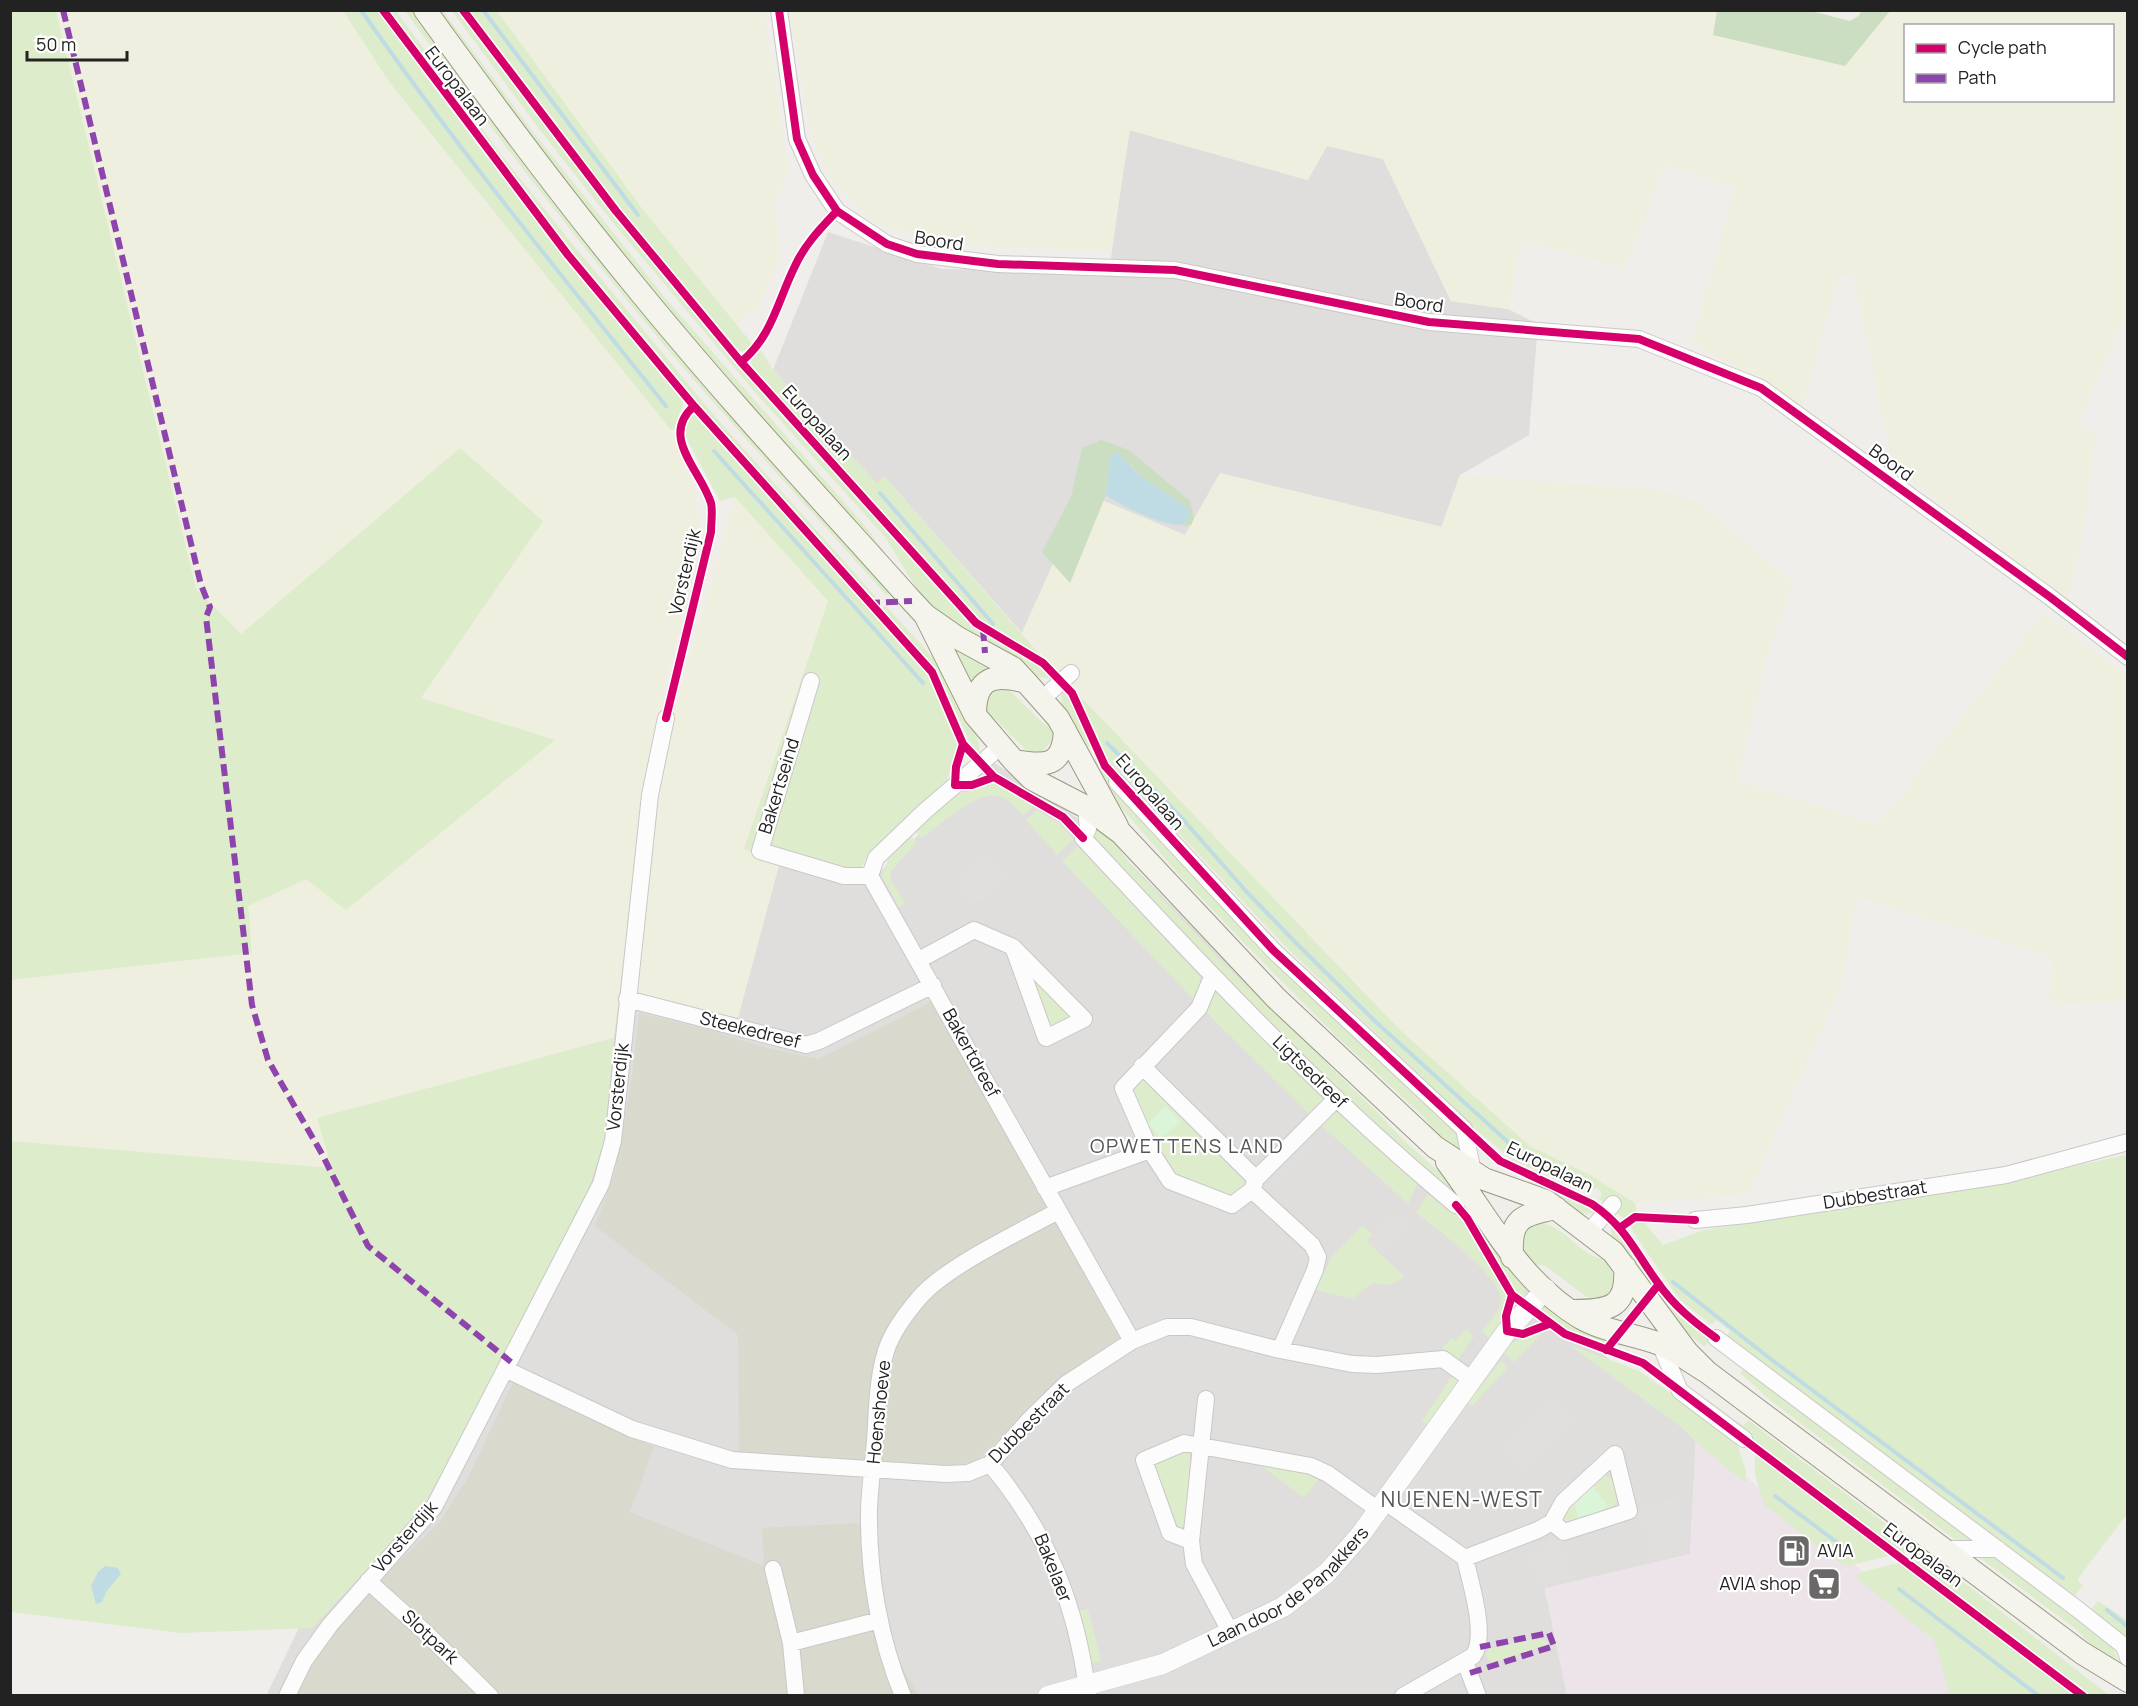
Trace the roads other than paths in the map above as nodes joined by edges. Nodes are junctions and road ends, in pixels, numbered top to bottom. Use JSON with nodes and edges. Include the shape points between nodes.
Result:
{"nodes":[{"id":1,"x":425,"y":10,"type":"edge"},
{"id":2,"x":779,"y":10,"type":"edge"},
{"id":3,"x":925,"y":615,"type":"junction"},
{"id":4,"x":2127,"y":657,"type":"edge"},
{"id":5,"x":1071,"y":673,"type":"dead end"},
{"id":6,"x":811,"y":681,"type":"dead end"},
{"id":7,"x":1026,"y":682,"type":"junction"},
{"id":8,"x":1042,"y":699,"type":"junction"},
{"id":9,"x":975,"y":715,"type":"junction"},
{"id":10,"x":666,"y":718,"type":"dead end"},
{"id":11,"x":1065,"y":730,"type":"junction"},
{"id":12,"x":1007,"y":754,"type":"junction"},
{"id":13,"x":1117,"y":782,"type":"dead end"},
{"id":14,"x":1086,"y":807,"type":"junction"},
{"id":15,"x":1121,"y":833,"type":"junction"},
{"id":16,"x":870,"y":876,"type":"junction"},
{"id":17,"x":1013,"y":947,"type":"junction"},
{"id":18,"x":919,"y":960,"type":"junction"},
{"id":19,"x":1212,"y":977,"type":"junction"},
{"id":20,"x":933,"y":985,"type":"junction"},
{"id":21,"x":627,"y":999,"type":"junction"},
{"id":22,"x":1142,"y":1066,"type":"junction"},
{"id":23,"x":1336,"y":1099,"type":"junction"},
{"id":24,"x":2127,"y":1142,"type":"edge"},
{"id":25,"x":1436,"y":1147,"type":"junction"},
{"id":26,"x":1150,"y":1150,"type":"junction"},
{"id":27,"x":1473,"y":1172,"type":"junction"},
{"id":28,"x":1254,"y":1185,"type":"junction"},
{"id":29,"x":1045,"y":1188,"type":"junction"},
{"id":30,"x":1613,"y":1204,"type":"dead end"},
{"id":31,"x":1456,"y":1205,"type":"dead end"},
{"id":32,"x":1556,"y":1208,"type":"junction"},
{"id":33,"x":1058,"y":1210,"type":"junction"},
{"id":34,"x":1695,"y":1220,"type":"dead end"},
{"id":35,"x":1589,"y":1232,"type":"junction"},
{"id":36,"x":1512,"y":1257,"type":"junction"},
{"id":37,"x":1625,"y":1267,"type":"junction"},
{"id":38,"x":1546,"y":1289,"type":"junction"},
{"id":39,"x":1573,"y":1311,"type":"junction"},
{"id":40,"x":1716,"y":1338,"type":"dead end"},
{"id":41,"x":1132,"y":1341,"type":"junction"},
{"id":42,"x":1660,"y":1344,"type":"junction"},
{"id":43,"x":1280,"y":1350,"type":"junction"},
{"id":44,"x":507,"y":1370,"type":"junction"},
{"id":45,"x":1707,"y":1372,"type":"junction"},
{"id":46,"x":1472,"y":1380,"type":"junction"},
{"id":47,"x":1206,"y":1399,"type":"dead end"},
{"id":48,"x":1744,"y":1439,"type":"dead end"},
{"id":49,"x":1200,"y":1447,"type":"junction"},
{"id":50,"x":990,"y":1464,"type":"junction"},
{"id":51,"x":873,"y":1471,"type":"junction"},
{"id":52,"x":1380,"y":1505,"type":"junction"},
{"id":53,"x":1552,"y":1522,"type":"junction"},
{"id":54,"x":1191,"y":1541,"type":"junction"},
{"id":55,"x":1944,"y":1549,"type":"junction"},
{"id":56,"x":1998,"y":1549,"type":"junction"},
{"id":57,"x":1465,"y":1558,"type":"junction"},
{"id":58,"x":773,"y":1569,"type":"dead end"},
{"id":59,"x":368,"y":1581,"type":"junction"},
{"id":60,"x":880,"y":1620,"type":"junction"},
{"id":61,"x":1231,"y":1633,"type":"junction"},
{"id":62,"x":791,"y":1642,"type":"junction"},
{"id":63,"x":2082,"y":1653,"type":"junction"},
{"id":64,"x":2127,"y":1658,"type":"edge"},
{"id":65,"x":1468,"y":1668,"type":"junction"},
{"id":66,"x":2127,"y":1681,"type":"edge"},
{"id":67,"x":1088,"y":1690,"type":"edge"},
{"id":68,"x":287,"y":1695,"type":"edge"},
{"id":69,"x":490,"y":1695,"type":"edge"},
{"id":70,"x":796,"y":1695,"type":"edge"},
{"id":71,"x":903,"y":1695,"type":"edge"},
{"id":72,"x":1048,"y":1695,"type":"edge"},
{"id":73,"x":1403,"y":1695,"type":"edge"},
{"id":74,"x":1478,"y":1695,"type":"edge"},
{"id":75,"x":2120,"y":1695,"type":"edge"}],
"edges":[{"from":1,"to":3,"type":"main road","name":"Europalaan","via":[[520,141],[631,282]]},
{"from":2,"to":4,"type":"street","name":"Boord","via":[[797,139],[803,154],[837,211],[887,244],[917,254],[998,264],[1175,270],[1429,322],[1639,339],[1761,388]]},
{"from":3,"to":7,"type":"main road","name":"Europalaan","via":[[1013,668]]},
{"from":3,"to":9,"type":"main road","name":"Europalaan"},
{"from":5,"to":8,"type":"street"},
{"from":6,"to":16,"type":"street","name":"Bakertseind","via":[[760,851],[844,876]]},
{"from":7,"to":8,"type":"main road"},
{"from":7,"to":9,"type":"main road","via":[[1009,677],[989,680],[979,690]]},
{"from":8,"to":11,"type":"main road"},
{"from":9,"to":12,"type":"main road"},
{"from":10,"to":21,"type":"street","name":"Vorsterdijk","via":[[650,795]]},
{"from":11,"to":12,"type":"main road","via":[[1062,752],[1052,762],[1038,765]]},
{"from":11,"to":15,"type":"main road","name":"Europalaan"},
{"from":12,"to":14,"type":"main road","name":"Europalaan","via":[[1032,779]]},
{"from":12,"to":16,"type":"street","via":[[909,826],[876,858]]},
{"from":13,"to":27,"type":"street","name":"Europalaan","via":[[1273,950],[1464,1129]]},
{"from":14,"to":15,"type":"main road","name":"Europalaan"},
{"from":14,"to":19,"type":"street","name":"Ligtsedreef","via":[[1088,830],[1083,838]]},
{"from":15,"to":25,"type":"main road","name":"Europalaan","via":[[1276,998]]},
{"from":16,"to":18,"type":"street","name":"Bakertdreef"},
{"from":17,"to":17,"type":"street","via":[[1046,1038],[1084,1019],[1037,971]]},
{"from":17,"to":18,"type":"street","via":[[974,930]]},
{"from":18,"to":20,"type":"street","name":"Bakertdreef"},
{"from":19,"to":22,"type":"street","via":[[1199,1008]]},
{"from":19,"to":23,"type":"street","name":"Ligtsedreef"},
{"from":20,"to":21,"type":"street","name":"Steekedreef","via":[[806,1045]]},
{"from":20,"to":29,"type":"street","name":"Bakertdreef"},
{"from":21,"to":44,"type":"street","name":"Vorsterdijk","via":[[613,1142],[601,1184]]},
{"from":22,"to":26,"type":"street","via":[[1123,1088]]},
{"from":22,"to":28,"type":"street"},
{"from":23,"to":28,"type":"street"},
{"from":23,"to":31,"type":"street","name":"Ligtsedreef"},
{"from":24,"to":34,"type":"street","name":"Dubbestraat","via":[[2006,1175]]},
{"from":25,"to":27,"type":"main road","name":"Europalaan"},
{"from":25,"to":36,"type":"main road","name":"Europalaan"},
{"from":26,"to":28,"type":"street","via":[[1170,1181],[1232,1205]]},
{"from":26,"to":29,"type":"street"},
{"from":27,"to":32,"type":"main road","name":"Europalaan"},
{"from":28,"to":43,"type":"street","via":[[1312,1245],[1318,1257]]},
{"from":29,"to":33,"type":"street","name":"Bakertdreef"},
{"from":30,"to":35,"type":"street"},
{"from":32,"to":35,"type":"main road"},
{"from":32,"to":36,"type":"main road","via":[[1528,1214],[1516,1223],[1511,1238]]},
{"from":33,"to":41,"type":"street","name":"Bakertdreef"},
{"from":33,"to":51,"type":"street","name":"Hoenshoeve","via":[[942,1277],[920,1296],[900,1324],[886,1350]]},
{"from":35,"to":37,"type":"main road"},
{"from":36,"to":38,"type":"main road"},
{"from":37,"to":39,"type":"main road","via":[[1625,1287],[1615,1304],[1600,1310]]},
{"from":37,"to":45,"type":"main road","name":"Europalaan","via":[[1687,1352]]},
{"from":38,"to":39,"type":"main road"},
{"from":38,"to":46,"type":"street","name":"Laan door de Panakkers","via":[[1507,1331]]},
{"from":39,"to":42,"type":"main road","name":"Europalaan","via":[[1619,1334]]},
{"from":40,"to":56,"type":"street"},
{"from":41,"to":43,"type":"street","name":"Dubbestraat","via":[[1161,1329],[1182,1326]]},
{"from":41,"to":50,"type":"street","name":"Dubbestraat","via":[[1066,1384]]},
{"from":42,"to":45,"type":"main road","name":"Europalaan"},
{"from":42,"to":48,"type":"street","via":[[1680,1391]]},
{"from":43,"to":46,"type":"street","name":"Dubbestraat","via":[[1352,1364],[1443,1359]]},
{"from":44,"to":51,"type":"street","name":"Dubbestraat","via":[[632,1429],[732,1460]]},
{"from":44,"to":59,"type":"street","name":"Vorsterdijk","via":[[434,1507]]},
{"from":45,"to":55,"type":"main road","name":"Europalaan"},
{"from":46,"to":52,"type":"street","name":"Laan door de Panakkers"},
{"from":47,"to":49,"type":"street"},
{"from":49,"to":52,"type":"street","via":[[1311,1466]]},
{"from":49,"to":54,"type":"street"},
{"from":49,"to":54,"type":"street","via":[[1184,1443],[1144,1460],[1170,1533]]},
{"from":50,"to":51,"type":"street","name":"Dubbestraat","via":[[968,1473]]},
{"from":50,"to":67,"type":"street","name":"Bakelaer","via":[[1042,1535],[1058,1571]]},
{"from":51,"to":60,"type":"street","name":"Hoenshoeve","via":[[870,1558]]},
{"from":52,"to":57,"type":"street"},
{"from":52,"to":61,"type":"street","name":"Laan door de Panakkers","via":[[1347,1553],[1327,1573],[1283,1607]]},
{"from":53,"to":53,"type":"street","via":[[1564,1532],[1629,1511],[1616,1454],[1563,1502]]},
{"from":53,"to":57,"type":"street"},
{"from":54,"to":61,"type":"street","via":[[1194,1564]]},
{"from":55,"to":56,"type":"street"},
{"from":55,"to":63,"type":"main road","name":"Europalaan"},
{"from":56,"to":64,"type":"street","via":[[2124,1646]]},
{"from":57,"to":65,"type":"street","via":[[1479,1633],[1479,1647]]},
{"from":58,"to":62,"type":"street"},
{"from":59,"to":68,"type":"street","name":"Vorsterdijk","via":[[304,1661]]},
{"from":59,"to":69,"type":"street","name":"Slotpark"},
{"from":60,"to":62,"type":"street"},
{"from":60,"to":71,"type":"street","name":"Hoenshoeve"},
{"from":61,"to":67,"type":"street","name":"Laan door de Panakkers"},
{"from":62,"to":70,"type":"street"},
{"from":63,"to":66,"type":"main road","name":"Europalaan"},
{"from":63,"to":75,"type":"main road","name":"Europalaan"},
{"from":65,"to":73,"type":"street"},
{"from":65,"to":74,"type":"street"},
{"from":67,"to":72,"type":"street","name":"Laan door de Panakkers"}]}
